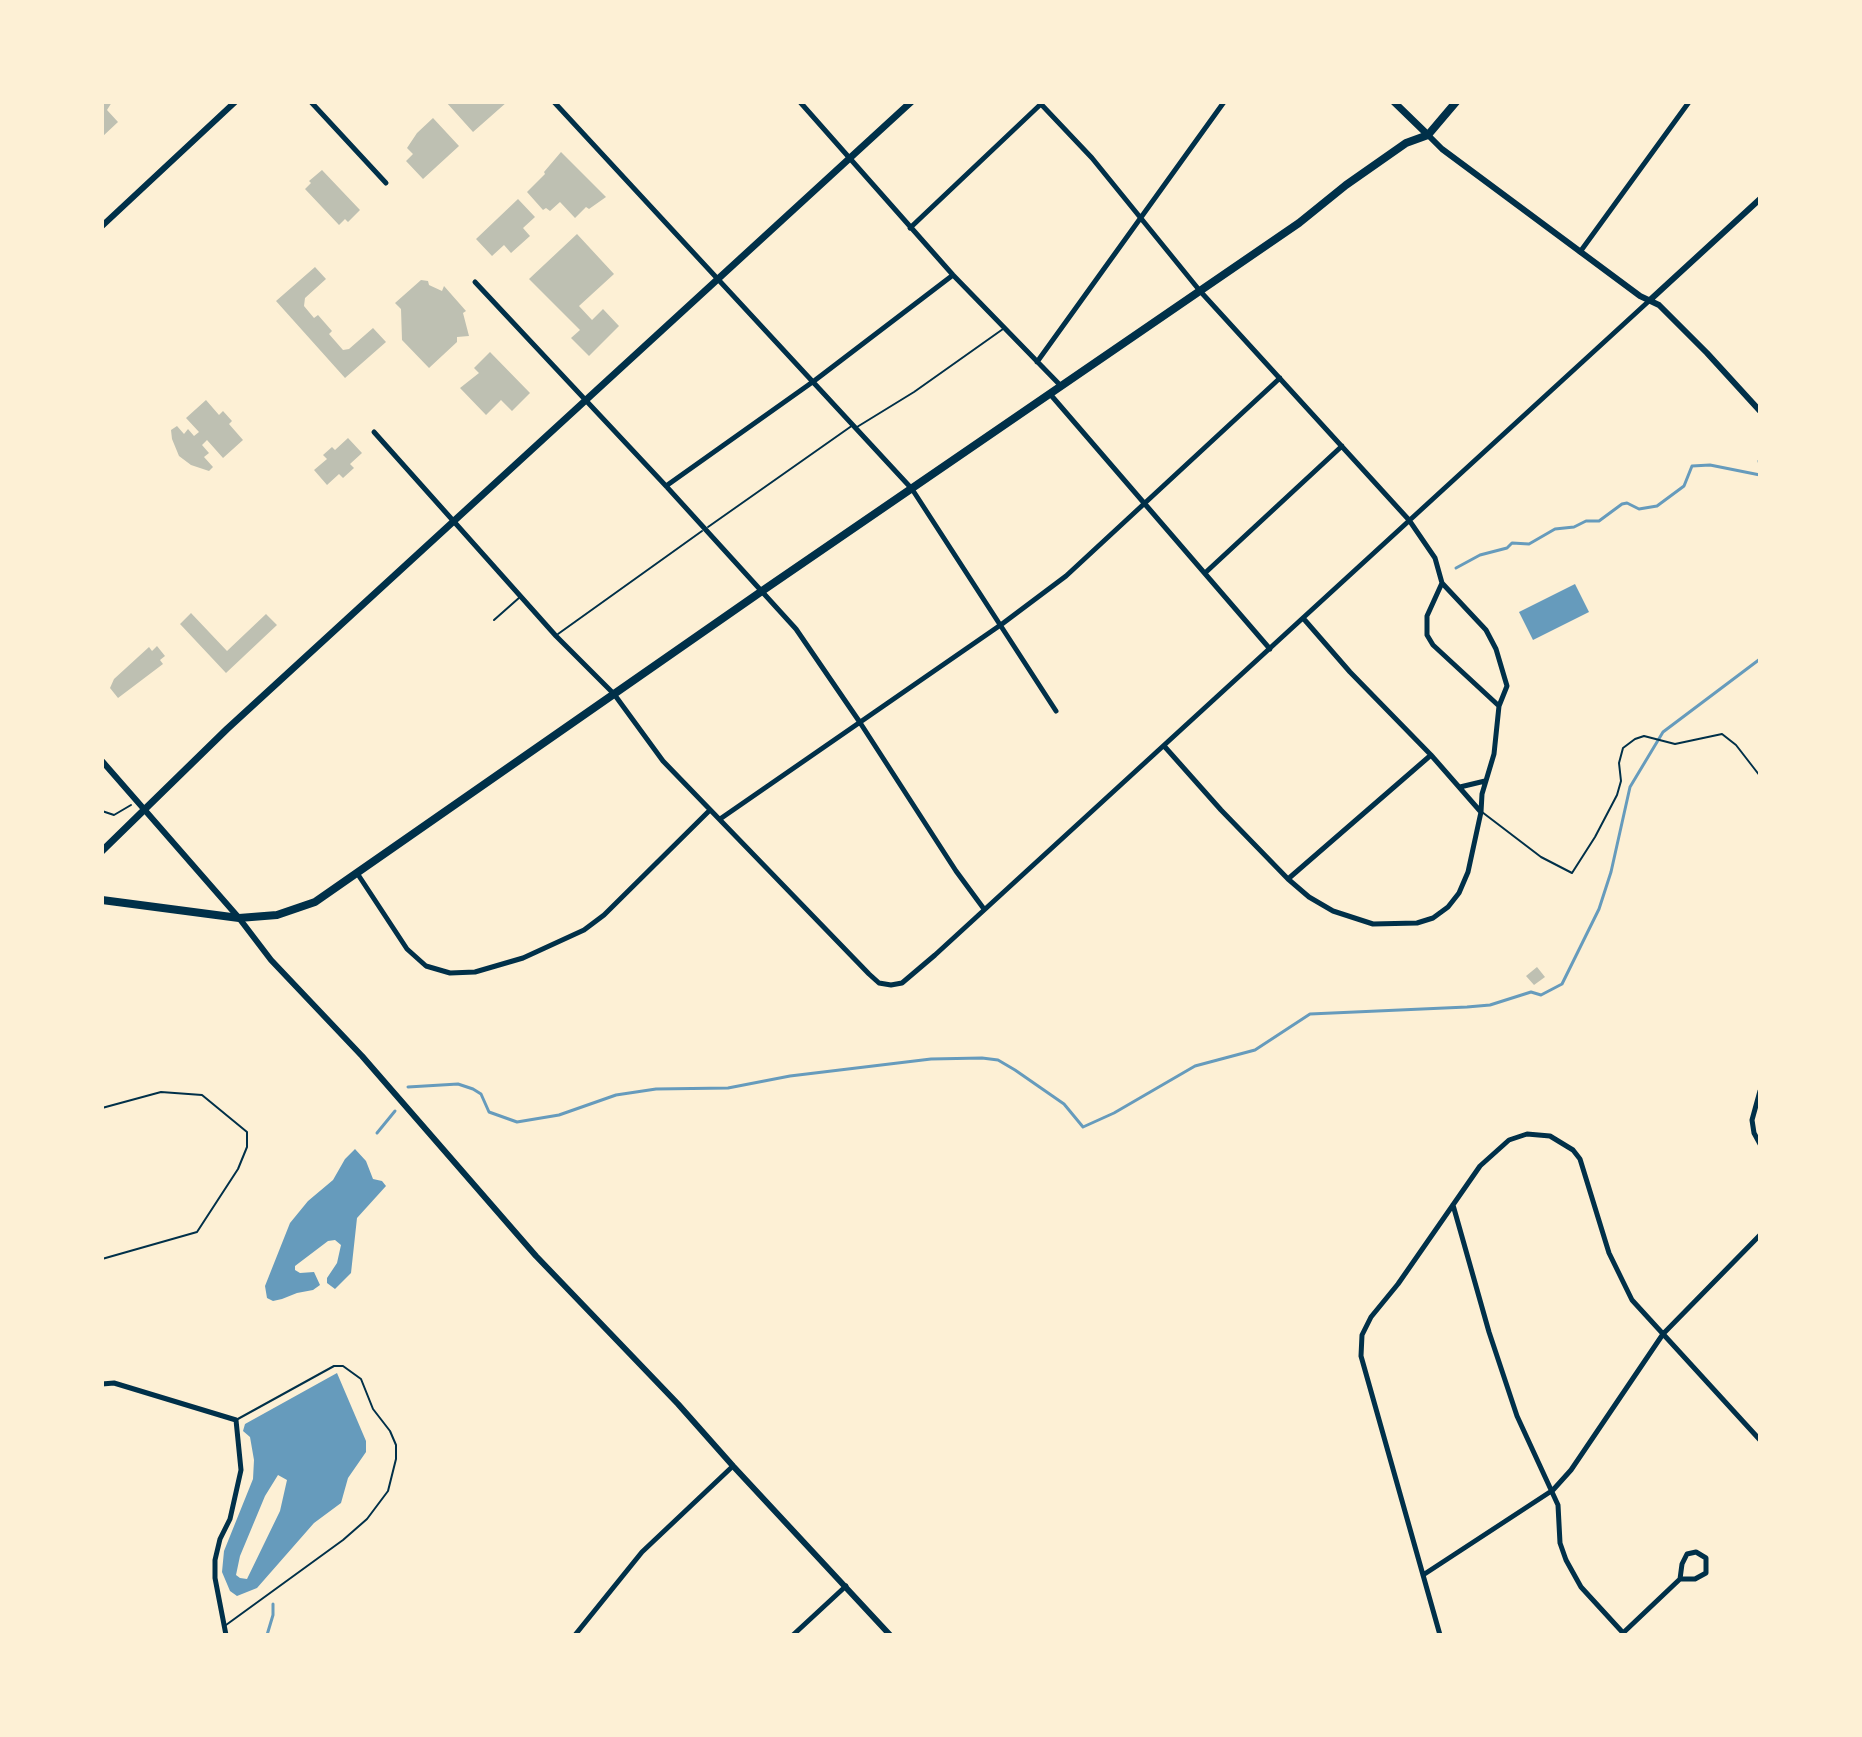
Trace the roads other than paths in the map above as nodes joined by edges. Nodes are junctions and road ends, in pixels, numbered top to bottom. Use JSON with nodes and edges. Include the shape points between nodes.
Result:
{"nodes":[{"id":1,"x":235,"y":102,"type":"edge"},
{"id":2,"x":311,"y":102,"type":"edge"},
{"id":3,"x":554,"y":102,"type":"edge"},
{"id":4,"x":800,"y":102,"type":"edge"},
{"id":5,"x":911,"y":102,"type":"edge"},
{"id":6,"x":1224,"y":102,"type":"edge"},
{"id":7,"x":1394,"y":102,"type":"edge"},
{"id":8,"x":1456,"y":102,"type":"edge"},
{"id":9,"x":1689,"y":102,"type":"edge"},
{"id":10,"x":1041,"y":103,"type":"edge"},
{"id":11,"x":567,"y":104,"type":"edge"},
{"id":12,"x":560,"y":109,"type":"junction"},
{"id":13,"x":1428,"y":135,"type":"junction"},
{"id":14,"x":849,"y":158,"type":"junction"},
{"id":15,"x":386,"y":183,"type":"dead end"},
{"id":16,"x":1760,"y":199,"type":"edge"},
{"id":17,"x":1141,"y":217,"type":"junction"},
{"id":18,"x":102,"y":226,"type":"edge"},
{"id":19,"x":910,"y":228,"type":"junction"},
{"id":20,"x":1580,"y":252,"type":"junction"},
{"id":21,"x":953,"y":275,"type":"junction"},
{"id":22,"x":717,"y":280,"type":"junction"},
{"id":23,"x":475,"y":282,"type":"dead end"},
{"id":24,"x":1200,"y":291,"type":"junction"},
{"id":25,"x":1650,"y":300,"type":"junction"},
{"id":26,"x":1004,"y":328,"type":"junction"},
{"id":27,"x":1037,"y":362,"type":"junction"},
{"id":28,"x":1280,"y":378,"type":"junction"},
{"id":29,"x":814,"y":381,"type":"junction"},
{"id":30,"x":1060,"y":385,"type":"junction"},
{"id":31,"x":1049,"y":393,"type":"junction"},
{"id":32,"x":586,"y":400,"type":"junction"},
{"id":33,"x":1759,"y":408,"type":"edge"},
{"id":34,"x":856,"y":426,"type":"junction"},
{"id":35,"x":374,"y":432,"type":"dead end"},
{"id":36,"x":1342,"y":446,"type":"junction"},
{"id":37,"x":666,"y":486,"type":"junction"},
{"id":38,"x":912,"y":489,"type":"junction"},
{"id":39,"x":1144,"y":505,"type":"junction"},
{"id":40,"x":454,"y":520,"type":"junction"},
{"id":41,"x":1409,"y":520,"type":"junction"},
{"id":42,"x":705,"y":528,"type":"junction"},
{"id":43,"x":1205,"y":573,"type":"junction"},
{"id":44,"x":1442,"y":583,"type":"junction"},
{"id":45,"x":762,"y":591,"type":"junction"},
{"id":46,"x":521,"y":596,"type":"junction"},
{"id":47,"x":1303,"y":618,"type":"junction"},
{"id":48,"x":494,"y":620,"type":"dead end"},
{"id":49,"x":1002,"y":624,"type":"junction"},
{"id":50,"x":556,"y":636,"type":"junction"},
{"id":51,"x":1270,"y":649,"type":"junction"},
{"id":52,"x":614,"y":694,"type":"junction"},
{"id":53,"x":1499,"y":706,"type":"junction"},
{"id":54,"x":1056,"y":711,"type":"dead end"},
{"id":55,"x":859,"y":721,"type":"junction"},
{"id":56,"x":1165,"y":747,"type":"junction"},
{"id":57,"x":1431,"y":755,"type":"junction"},
{"id":58,"x":102,"y":761,"type":"edge"},
{"id":59,"x":1760,"y":776,"type":"edge"},
{"id":60,"x":1486,"y":781,"type":"junction"},
{"id":61,"x":1460,"y":787,"type":"junction"},
{"id":62,"x":143,"y":808,"type":"junction"},
{"id":63,"x":710,"y":810,"type":"junction"},
{"id":64,"x":1481,"y":812,"type":"junction"},
{"id":65,"x":720,"y":819,"type":"junction"},
{"id":66,"x":102,"y":851,"type":"edge"},
{"id":67,"x":356,"y":872,"type":"junction"},
{"id":68,"x":1288,"y":879,"type":"junction"},
{"id":69,"x":102,"y":900,"type":"edge"},
{"id":70,"x":984,"y":909,"type":"junction"},
{"id":71,"x":239,"y":918,"type":"junction"},
{"id":72,"x":1760,"y":1091,"type":"edge"},
{"id":73,"x":102,"y":1108,"type":"edge"},
{"id":74,"x":1760,"y":1144,"type":"edge"},
{"id":75,"x":1452,"y":1204,"type":"junction"},
{"id":76,"x":1760,"y":1235,"type":"edge"},
{"id":77,"x":102,"y":1259,"type":"edge"},
{"id":78,"x":1663,"y":1334,"type":"junction"},
{"id":79,"x":102,"y":1384,"type":"edge"},
{"id":80,"x":236,"y":1420,"type":"junction"},
{"id":81,"x":1760,"y":1440,"type":"edge"},
{"id":82,"x":733,"y":1466,"type":"junction"},
{"id":83,"x":1553,"y":1490,"type":"junction"},
{"id":84,"x":1423,"y":1575,"type":"junction"},
{"id":85,"x":1680,"y":1579,"type":"junction"},
{"id":86,"x":846,"y":1586,"type":"junction"},
{"id":87,"x":225,"y":1625,"type":"junction"},
{"id":88,"x":1624,"y":1634,"type":"edge"},
{"id":89,"x":226,"y":1635,"type":"edge"},
{"id":90,"x":575,"y":1635,"type":"edge"},
{"id":91,"x":793,"y":1635,"type":"edge"},
{"id":92,"x":890,"y":1635,"type":"edge"},
{"id":93,"x":1440,"y":1635,"type":"edge"}],
"edges":[{"from":1,"to":18,"type":"street"},
{"from":2,"to":15,"type":"street"},
{"from":3,"to":12,"type":"street"},
{"from":4,"to":14,"type":"street"},
{"from":5,"to":14,"type":"main road"},
{"from":6,"to":17,"type":"street"},
{"from":7,"to":13,"type":"main road"},
{"from":8,"to":13,"type":"main road"},
{"from":9,"to":20,"type":"street"},
{"from":10,"to":17,"type":"street"},
{"from":10,"to":19,"type":"street"},
{"from":11,"to":12,"type":"street"},
{"from":12,"to":22,"type":"street"},
{"from":13,"to":20,"type":"street"},
{"from":13,"to":24,"type":"main road","via":[[1406,143]]},
{"from":14,"to":19,"type":"street"},
{"from":14,"to":22,"type":"main road"},
{"from":16,"to":25,"type":"street"},
{"from":17,"to":24,"type":"street"},
{"from":17,"to":27,"type":"street"},
{"from":19,"to":21,"type":"street"},
{"from":20,"to":25,"type":"street"},
{"from":21,"to":26,"type":"street"},
{"from":21,"to":29,"type":"street"},
{"from":22,"to":29,"type":"street"},
{"from":22,"to":32,"type":"main road"},
{"from":23,"to":32,"type":"street"},
{"from":24,"to":28,"type":"street"},
{"from":24,"to":30,"type":"main road"},
{"from":25,"to":33,"type":"street"},
{"from":25,"to":41,"type":"street"},
{"from":26,"to":27,"type":"street"},
{"from":26,"to":34,"type":"lane"},
{"from":27,"to":30,"type":"street"},
{"from":28,"to":36,"type":"street"},
{"from":28,"to":39,"type":"street"},
{"from":29,"to":34,"type":"street"},
{"from":29,"to":37,"type":"street"},
{"from":30,"to":31,"type":"main road"},
{"from":31,"to":38,"type":"main road"},
{"from":31,"to":39,"type":"street"},
{"from":32,"to":37,"type":"street"},
{"from":32,"to":40,"type":"main road"},
{"from":34,"to":38,"type":"street"},
{"from":34,"to":42,"type":"lane"},
{"from":35,"to":40,"type":"street"},
{"from":36,"to":41,"type":"street"},
{"from":36,"to":43,"type":"street"},
{"from":37,"to":42,"type":"street"},
{"from":38,"to":45,"type":"main road"},
{"from":38,"to":49,"type":"street"},
{"from":39,"to":43,"type":"street"},
{"from":39,"to":49,"type":"street","via":[[1066,576]]},
{"from":40,"to":46,"type":"street"},
{"from":40,"to":62,"type":"main road"},
{"from":41,"to":44,"type":"street","via":[[1435,558]]},
{"from":41,"to":47,"type":"street"},
{"from":42,"to":45,"type":"street"},
{"from":42,"to":50,"type":"lane"},
{"from":43,"to":51,"type":"street"},
{"from":44,"to":53,"type":"street","via":[[1473,614],[1496,649],[1507,686]]},
{"from":44,"to":53,"type":"street","via":[[1427,616],[1427,635]]},
{"from":45,"to":52,"type":"main road"},
{"from":45,"to":55,"type":"street","via":[[796,629]]},
{"from":46,"to":48,"type":"lane"},
{"from":46,"to":50,"type":"street"},
{"from":47,"to":51,"type":"street"},
{"from":47,"to":57,"type":"street"},
{"from":49,"to":54,"type":"street"},
{"from":49,"to":55,"type":"street"},
{"from":50,"to":52,"type":"street"},
{"from":51,"to":56,"type":"street"},
{"from":52,"to":63,"type":"street","via":[[663,761]]},
{"from":52,"to":67,"type":"main road"},
{"from":53,"to":60,"type":"street"},
{"from":55,"to":65,"type":"street"},
{"from":55,"to":70,"type":"street"},
{"from":56,"to":68,"type":"street"},
{"from":56,"to":70,"type":"street"},
{"from":57,"to":61,"type":"street"},
{"from":57,"to":68,"type":"street"},
{"from":58,"to":62,"type":"street"},
{"from":59,"to":64,"type":"lane","via":[[1722,734],[1675,744],[1644,736],[1635,739],[1623,748],[1617,795],[1572,873]]},
{"from":60,"to":61,"type":"street"},
{"from":60,"to":64,"type":"street"},
{"from":61,"to":64,"type":"street"},
{"from":62,"to":66,"type":"main road"},
{"from":62,"to":71,"type":"street"},
{"from":63,"to":65,"type":"street"},
{"from":63,"to":67,"type":"street","via":[[584,930],[523,958],[475,972],[450,973],[426,966],[407,949]]},
{"from":64,"to":68,"type":"street","via":[[1459,893],[1433,918],[1373,924],[1333,911]]},
{"from":65,"to":70,"type":"street","via":[[879,983],[902,983]]},
{"from":67,"to":71,"type":"main road","via":[[315,902],[277,915]]},
{"from":69,"to":71,"type":"main road"},
{"from":71,"to":82,"type":"street","via":[[536,1256]]},
{"from":72,"to":74,"type":"street","via":[[1752,1120]]},
{"from":73,"to":77,"type":"lane","via":[[161,1092],[202,1095],[247,1132],[238,1169],[197,1232]]},
{"from":75,"to":78,"type":"street","via":[[1480,1166],[1509,1140],[1540,1133],[1566,1145],[1584,1168],[1619,1276],[1632,1300]]},
{"from":75,"to":83,"type":"street","via":[[1517,1416]]},
{"from":75,"to":84,"type":"street","via":[[1362,1335],[1361,1356]]},
{"from":76,"to":78,"type":"street"},
{"from":78,"to":81,"type":"street"},
{"from":78,"to":83,"type":"street"},
{"from":79,"to":80,"type":"street","via":[[114,1383]]},
{"from":80,"to":87,"type":"street","via":[[241,1470],[215,1560]]},
{"from":80,"to":87,"type":"lane","via":[[334,1366],[343,1366],[361,1379],[373,1409],[390,1431],[396,1459],[388,1491],[367,1519]]},
{"from":82,"to":86,"type":"street"},
{"from":82,"to":90,"type":"street","via":[[642,1552]]},
{"from":83,"to":84,"type":"street"},
{"from":83,"to":88,"type":"street","via":[[1560,1543],[1572,1575]]},
{"from":84,"to":93,"type":"street"},
{"from":85,"to":85,"type":"street","via":[[1687,1554],[1706,1558],[1708,1569],[1701,1577]]},
{"from":85,"to":88,"type":"street"},
{"from":86,"to":91,"type":"street"},
{"from":86,"to":92,"type":"street"},
{"from":87,"to":89,"type":"street"}]}
